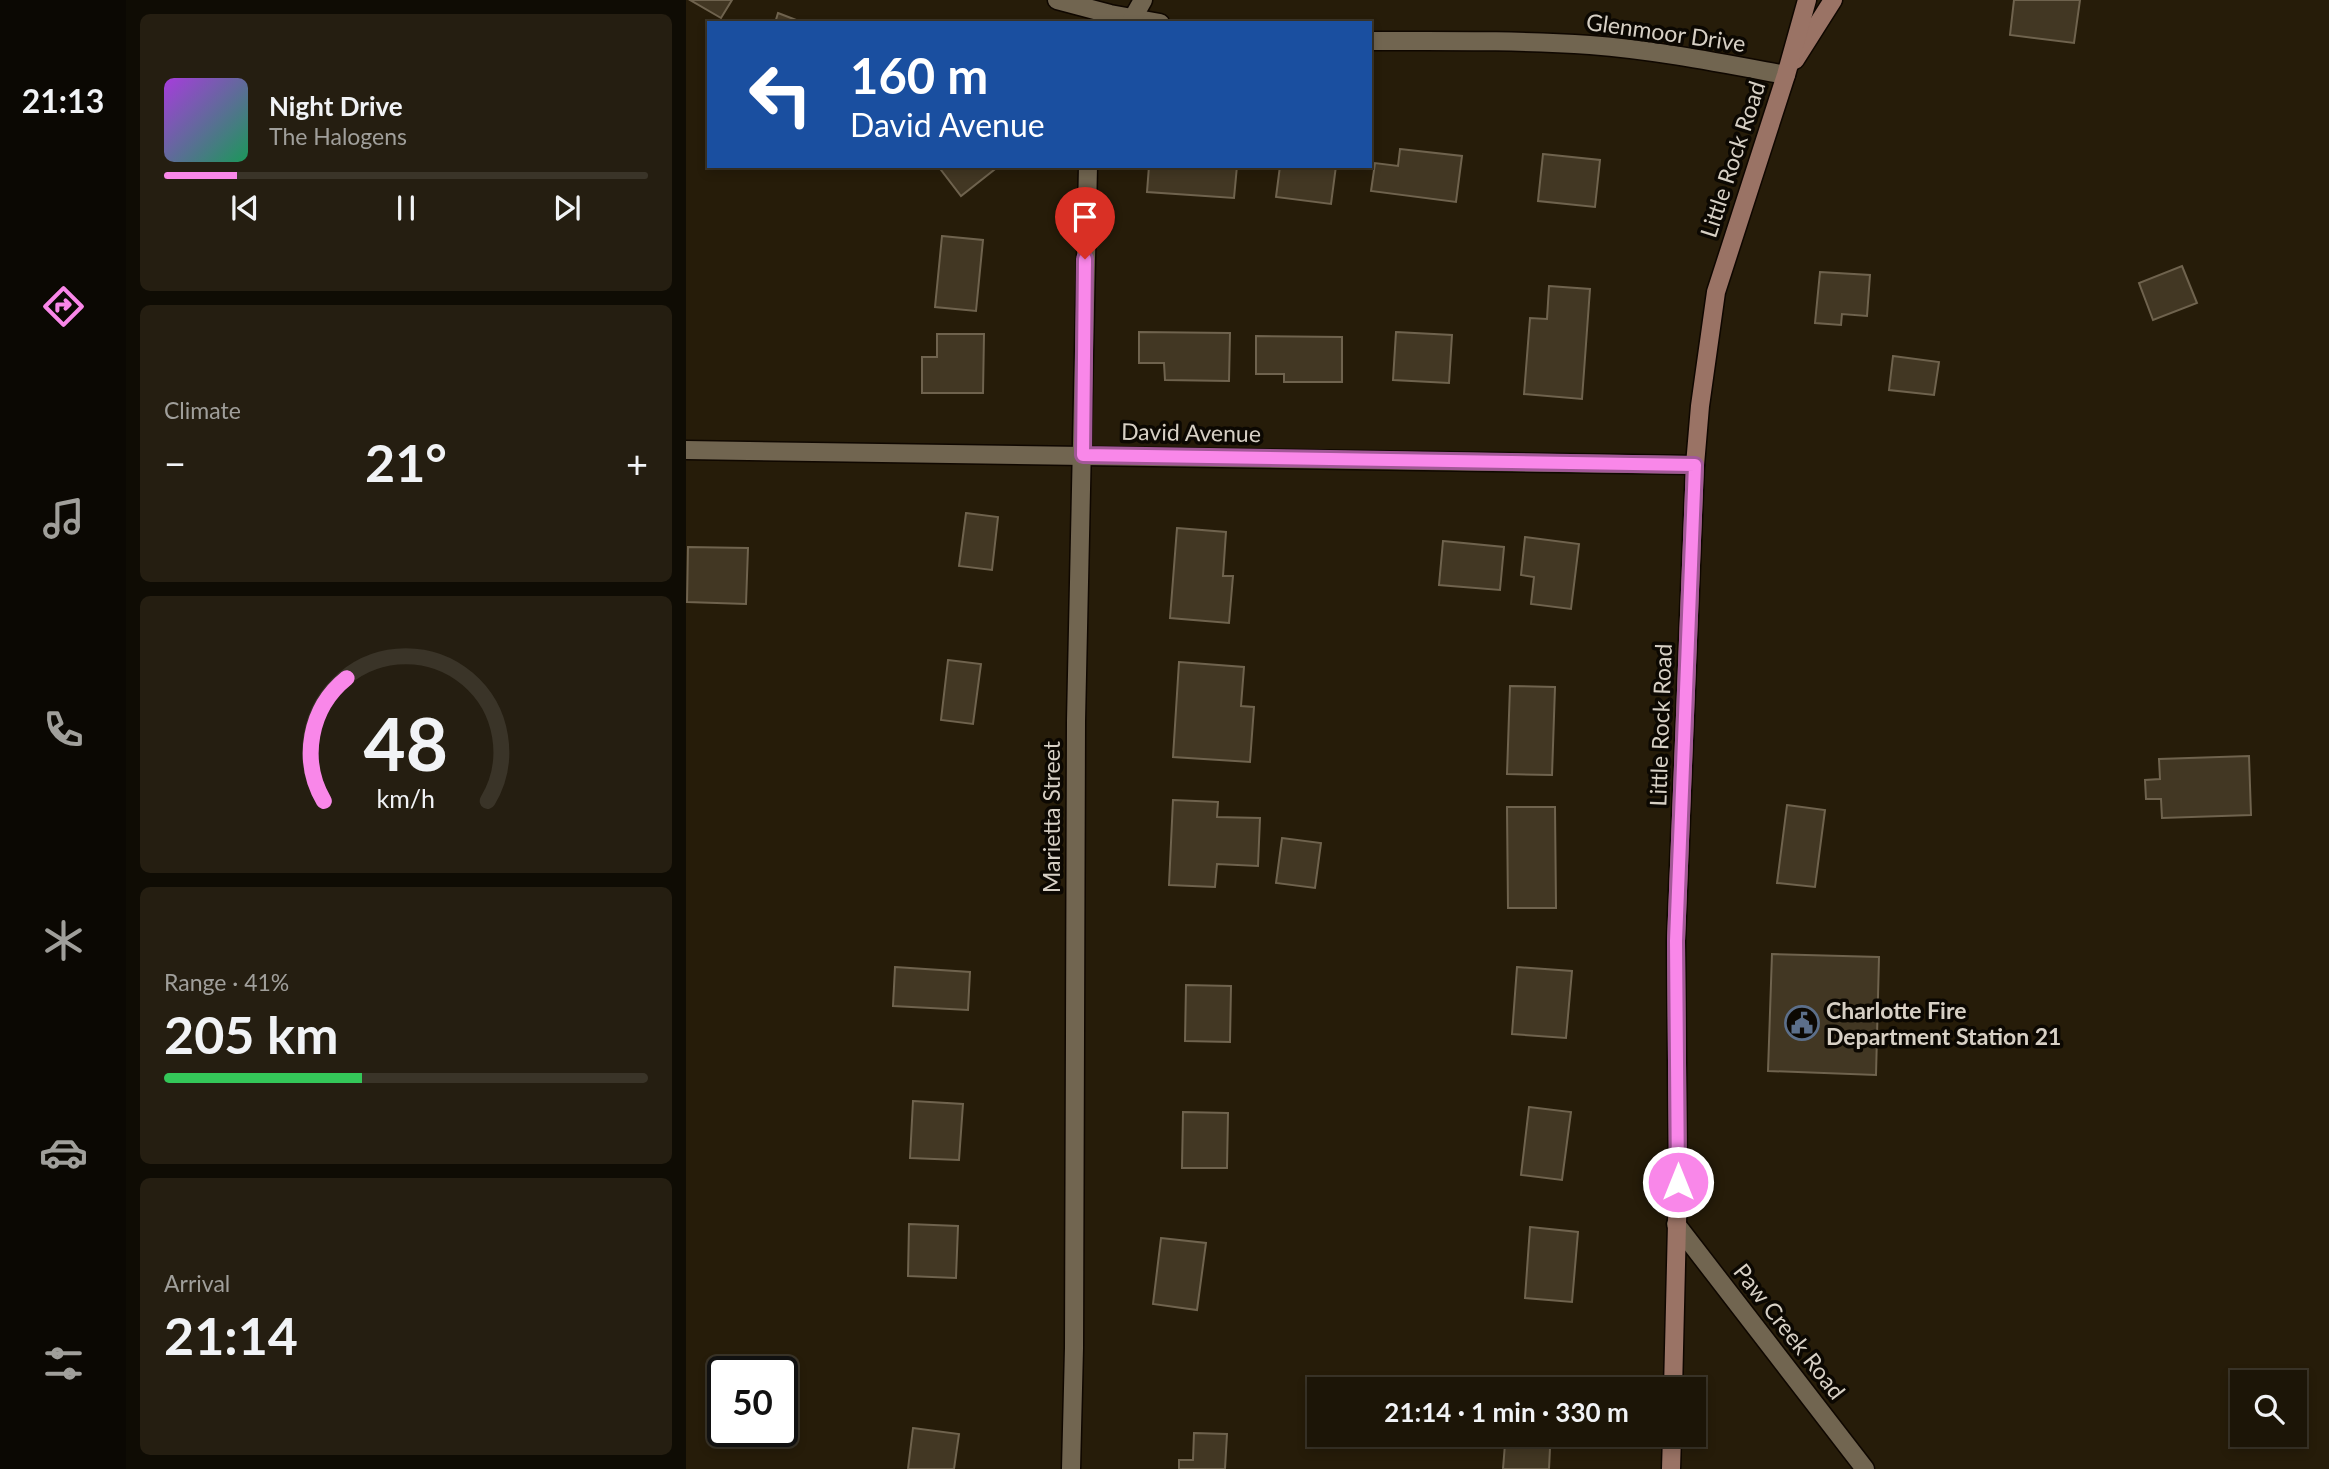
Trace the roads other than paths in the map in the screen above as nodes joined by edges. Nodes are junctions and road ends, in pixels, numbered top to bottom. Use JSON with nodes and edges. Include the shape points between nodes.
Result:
{"nodes":[{"id":1,"x":1056,"y":0,"type":"edge"},
{"id":2,"x":1143,"y":0,"type":"edge"},
{"id":3,"x":1807,"y":0,"type":"edge"},
{"id":4,"x":1833,"y":0,"type":"edge"},
{"id":5,"x":1131,"y":20,"type":"edge"},
{"id":6,"x":1372,"y":41,"type":"edge"},
{"id":7,"x":1786,"y":75,"type":"junction"},
{"id":8,"x":1088,"y":168,"type":"edge"},
{"id":9,"x":686,"y":450,"type":"edge"},
{"id":10,"x":1083,"y":455,"type":"junction"},
{"id":11,"x":1695,"y":465,"type":"junction"},
{"id":12,"x":1676,"y":1224,"type":"junction"},
{"id":13,"x":1673,"y":1377,"type":"edge"},
{"id":14,"x":1672,"y":1447,"type":"edge"},
{"id":15,"x":1071,"y":1469,"type":"edge"},
{"id":16,"x":1671,"y":1469,"type":"edge"},
{"id":17,"x":1865,"y":1469,"type":"edge"}],
"edges":[{"from":1,"to":5,"type":"street"},
{"from":2,"to":5,"type":"street"},
{"from":3,"to":7,"type":"main road","name":"Little Rock Road"},
{"from":4,"to":7,"type":"main road","name":"Little Rock Road"},
{"from":6,"to":7,"type":"street","name":"Glenmoor Drive","via":[[1593,46]]},
{"from":7,"to":11,"type":"main road","name":"Little Rock Road","via":[[1716,292]]},
{"from":8,"to":10,"type":"street","name":"Marietta Street"},
{"from":9,"to":10,"type":"street","name":"David Avenue"},
{"from":10,"to":11,"type":"street","name":"David Avenue"},
{"from":10,"to":15,"type":"street","name":"Marietta Street","via":[[1076,721]]},
{"from":11,"to":12,"type":"main road","name":"Little Rock Road","via":[[1676,941]]},
{"from":12,"to":13,"type":"main road","name":"Little Rock Road"},
{"from":12,"to":17,"type":"street","name":"Paw Creek Road"},
{"from":14,"to":16,"type":"main road"}]}
